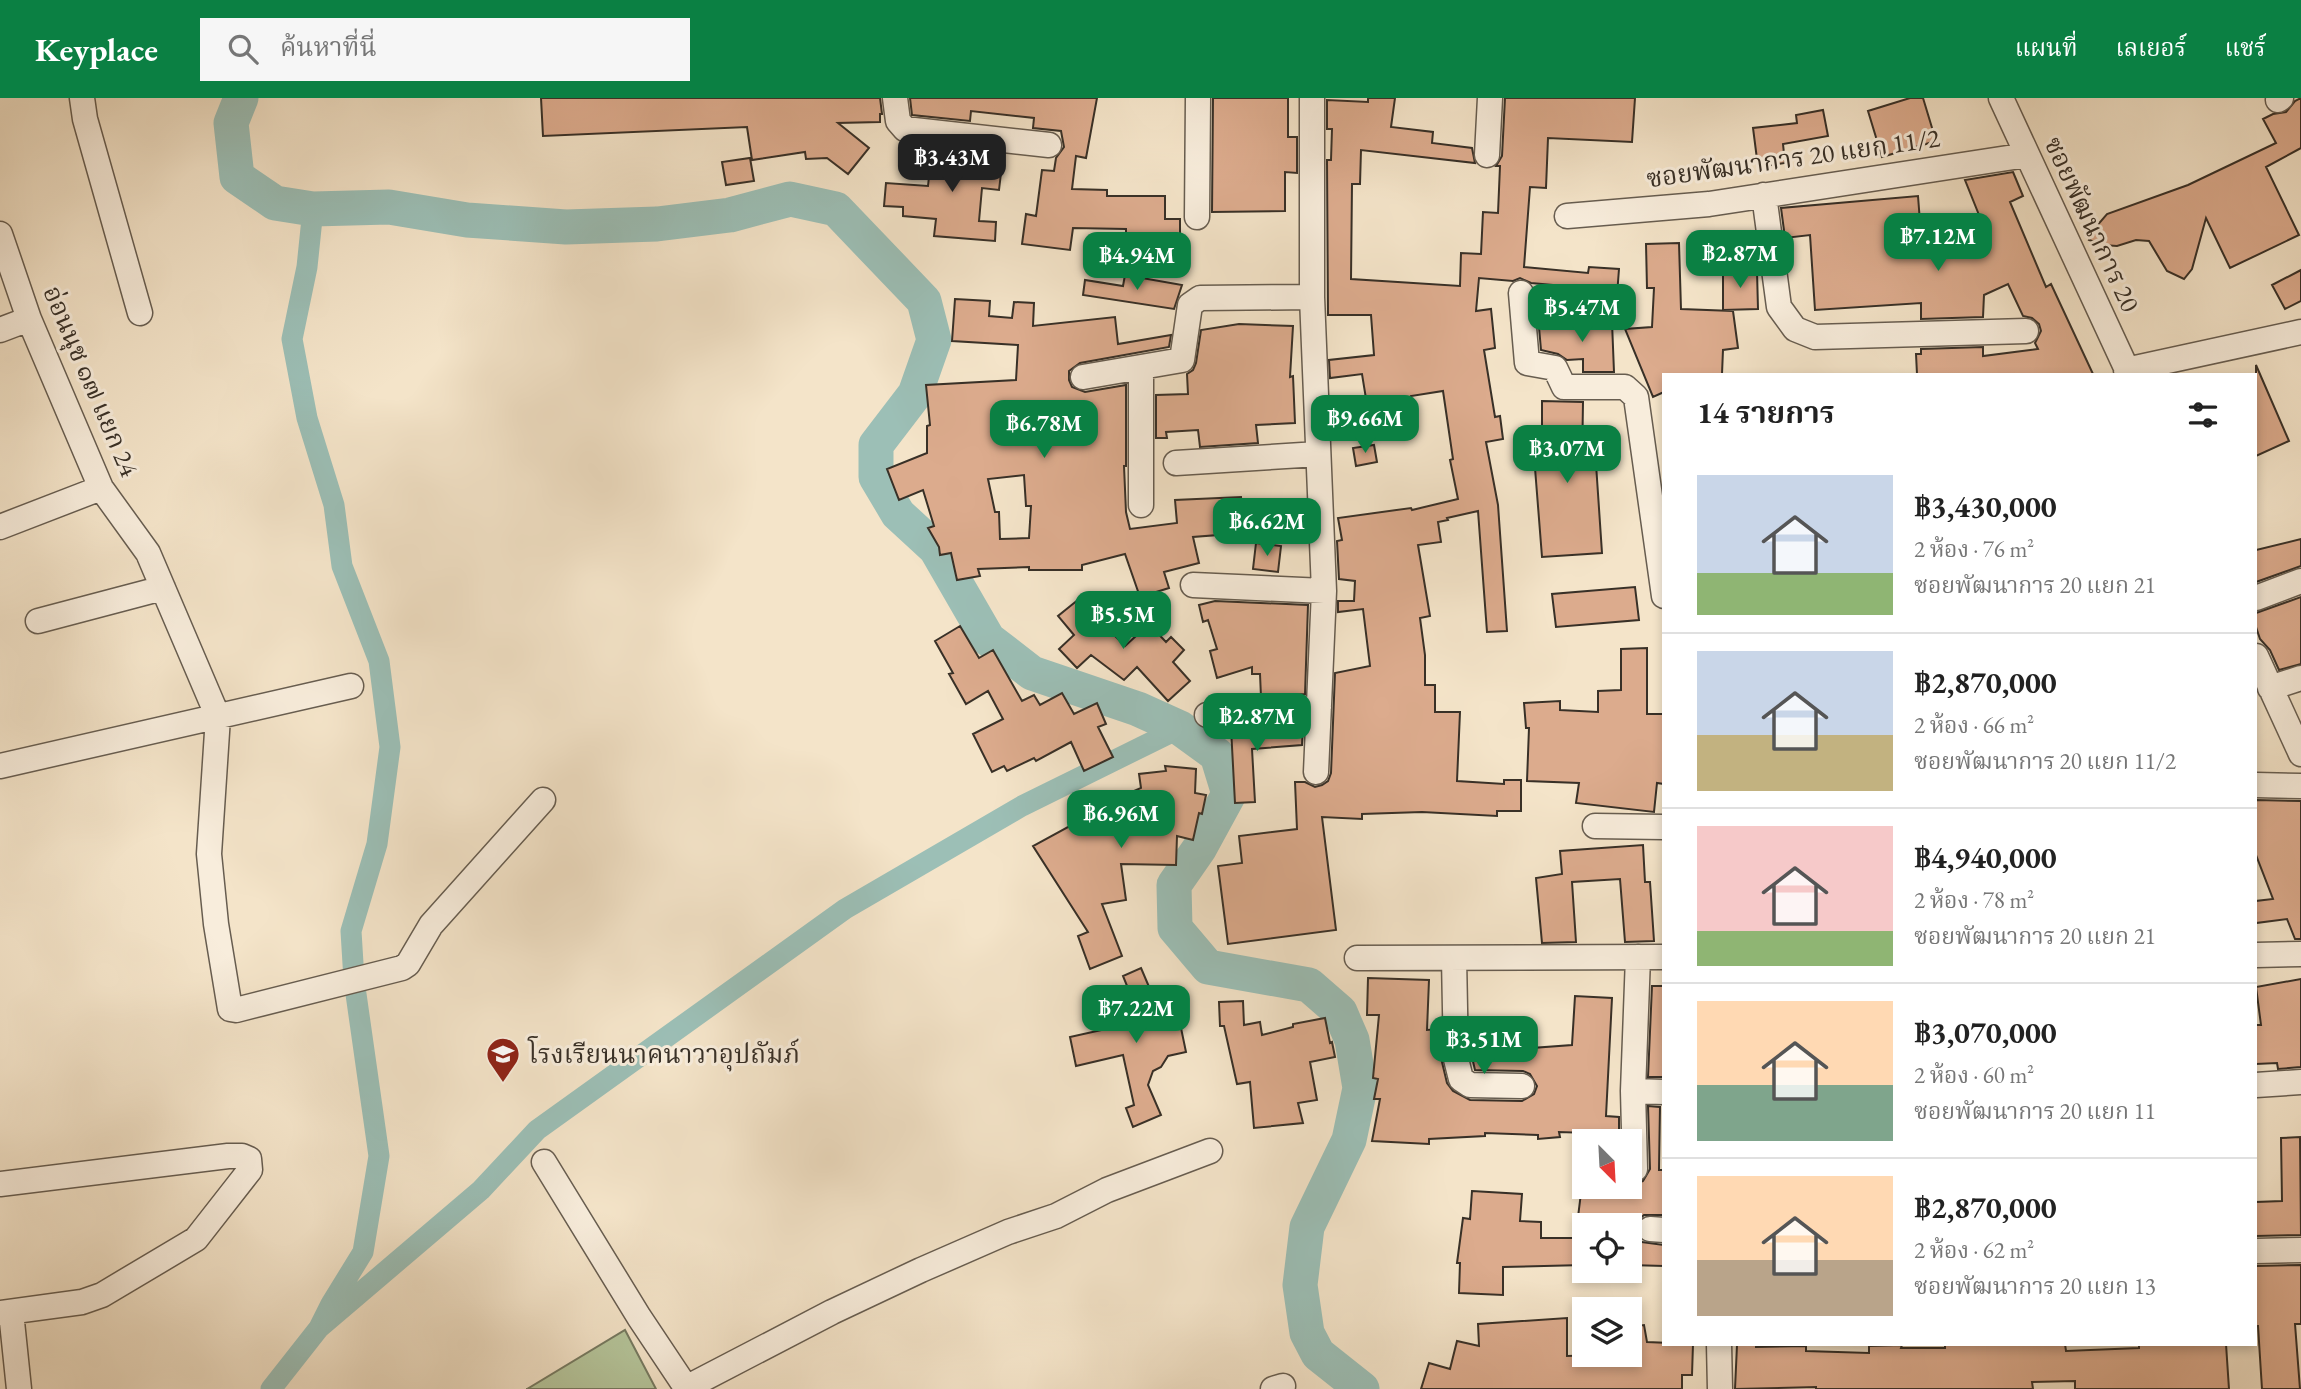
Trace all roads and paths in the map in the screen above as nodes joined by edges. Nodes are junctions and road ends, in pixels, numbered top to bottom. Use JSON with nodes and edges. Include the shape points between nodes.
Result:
{"nodes":[{"id":1,"x":82,"y":98,"type":"edge"},
{"id":2,"x":895,"y":98,"type":"edge"},
{"id":3,"x":1198,"y":98,"type":"edge"},
{"id":4,"x":1312,"y":98,"type":"edge"},
{"id":5,"x":1490,"y":98,"type":"edge"},
{"id":6,"x":2001,"y":98,"type":"edge"},
{"id":7,"x":1049,"y":145,"type":"dead end"},
{"id":8,"x":1487,"y":155,"type":"dead end"},
{"id":9,"x":2027,"y":155,"type":"junction"},
{"id":10,"x":1763,"y":195,"type":"junction"},
{"id":11,"x":1567,"y":216,"type":"dead end"},
{"id":12,"x":1197,"y":217,"type":"dead end"},
{"id":13,"x":0,"y":234,"type":"edge"},
{"id":14,"x":1521,"y":293,"type":"dead end"},
{"id":15,"x":1312,"y":297,"type":"junction"},
{"id":16,"x":140,"y":313,"type":"dead end"},
{"id":17,"x":29,"y":319,"type":"junction"},
{"id":18,"x":0,"y":330,"type":"edge"},
{"id":19,"x":2026,"y":331,"type":"dead end"},
{"id":20,"x":2301,"y":332,"type":"edge"},
{"id":21,"x":1141,"y":368,"type":"junction"},
{"id":22,"x":2127,"y":372,"type":"edge"},
{"id":23,"x":1083,"y":377,"type":"dead end"},
{"id":24,"x":1318,"y":454,"type":"junction"},
{"id":25,"x":1176,"y":463,"type":"dead end"},
{"id":26,"x":101,"y":488,"type":"junction"},
{"id":27,"x":1141,"y":505,"type":"dead end"},
{"id":28,"x":0,"y":527,"type":"edge"},
{"id":29,"x":2301,"y":581,"type":"edge"},
{"id":30,"x":1662,"y":582,"type":"edge"},
{"id":31,"x":1193,"y":585,"type":"dead end"},
{"id":32,"x":163,"y":588,"type":"junction"},
{"id":33,"x":1324,"y":591,"type":"junction"},
{"id":34,"x":2257,"y":598,"type":"edge"},
{"id":35,"x":38,"y":621,"type":"dead end"},
{"id":36,"x":2257,"y":660,"type":"edge"},
{"id":37,"x":2301,"y":678,"type":"edge"},
{"id":38,"x":351,"y":686,"type":"dead end"},
{"id":39,"x":2270,"y":688,"type":"junction"},
{"id":40,"x":1318,"y":708,"type":"junction"},
{"id":41,"x":1207,"y":715,"type":"dead end"},
{"id":42,"x":218,"y":717,"type":"junction"},
{"id":43,"x":2301,"y":754,"type":"edge"},
{"id":44,"x":0,"y":766,"type":"edge"},
{"id":45,"x":1315,"y":772,"type":"dead end"},
{"id":46,"x":2257,"y":785,"type":"edge"},
{"id":47,"x":2301,"y":786,"type":"edge"},
{"id":48,"x":543,"y":800,"type":"dead end"},
{"id":49,"x":1595,"y":825,"type":"dead end"},
{"id":50,"x":1662,"y":827,"type":"edge"},
{"id":51,"x":2257,"y":954,"type":"edge"},
{"id":52,"x":2301,"y":954,"type":"edge"},
{"id":53,"x":1637,"y":957,"type":"junction"},
{"id":54,"x":1662,"y":957,"type":"edge"},
{"id":55,"x":1357,"y":958,"type":"dead end"},
{"id":56,"x":1454,"y":958,"type":"junction"},
{"id":57,"x":2301,"y":1082,"type":"edge"},
{"id":58,"x":2257,"y":1085,"type":"edge"},
{"id":59,"x":1522,"y":1086,"type":"dead end"},
{"id":60,"x":1633,"y":1091,"type":"junction"},
{"id":61,"x":1662,"y":1092,"type":"edge"},
{"id":62,"x":1634,"y":1129,"type":"edge"},
{"id":63,"x":1210,"y":1151,"type":"dead end"},
{"id":64,"x":544,"y":1162,"type":"dead end"},
{"id":65,"x":0,"y":1184,"type":"edge"},
{"id":66,"x":2301,"y":1250,"type":"edge"},
{"id":67,"x":2257,"y":1251,"type":"edge"},
{"id":68,"x":6,"y":1313,"type":"edge"},
{"id":69,"x":1719,"y":1346,"type":"edge"},
{"id":70,"x":19,"y":1389,"type":"edge"},
{"id":71,"x":687,"y":1389,"type":"edge"},
{"id":72,"x":1720,"y":1389,"type":"edge"}],
"edges":[{"from":1,"to":16,"type":"street"},
{"from":2,"to":7,"type":"street","via":[[898,121],[905,129]]},
{"from":3,"to":12,"type":"street"},
{"from":4,"to":15,"type":"street"},
{"from":5,"to":8,"type":"street"},
{"from":6,"to":9,"type":"street","name":"ซอยพัฒนาการ 20"},
{"from":9,"to":10,"type":"street","name":"ซอยพัฒนาการ 20 แยก 11/2"},
{"from":9,"to":22,"type":"street","name":"ซอยพัฒนาการ 20"},
{"from":10,"to":11,"type":"street","name":"ซอยพัฒนาการ 20 แยก 11/2"},
{"from":10,"to":19,"type":"street","via":[[1779,307],[1795,329],[1815,337]]},
{"from":13,"to":17,"type":"street","name":"อ่อนนุช ๑๗ แยก 24"},
{"from":14,"to":30,"type":"street","via":[[1527,363],[1555,368],[1564,387],[1625,387],[1636,397]]},
{"from":15,"to":21,"type":"street","via":[[1194,300],[1182,360]]},
{"from":15,"to":24,"type":"street"},
{"from":17,"to":18,"type":"street"},
{"from":17,"to":26,"type":"street","name":"อ่อนนุช ๑๗ แยก 24"},
{"from":20,"to":22,"type":"street"},
{"from":21,"to":23,"type":"street"},
{"from":21,"to":27,"type":"street"},
{"from":24,"to":25,"type":"street"},
{"from":24,"to":33,"type":"street"},
{"from":26,"to":28,"type":"street"},
{"from":26,"to":32,"type":"street","name":"อ่อนนุช ๑๗ แยก 24","via":[[148,552]]},
{"from":29,"to":34,"type":"street"},
{"from":31,"to":33,"type":"street"},
{"from":32,"to":35,"type":"street"},
{"from":32,"to":42,"type":"street","name":"อ่อนนุช ๑๗ แยก 24"},
{"from":33,"to":40,"type":"street"},
{"from":36,"to":39,"type":"street"},
{"from":37,"to":39,"type":"street"},
{"from":38,"to":42,"type":"street"},
{"from":39,"to":43,"type":"street"},
{"from":40,"to":41,"type":"street"},
{"from":40,"to":45,"type":"street"},
{"from":42,"to":44,"type":"street"},
{"from":42,"to":48,"type":"street","name":"อ่อนนุช ๑๗ แยก 24","via":[[209,855],[230,1009],[408,964],[431,925]]},
{"from":46,"to":47,"type":"street"},
{"from":49,"to":50,"type":"street"},
{"from":51,"to":52,"type":"street"},
{"from":53,"to":54,"type":"street"},
{"from":53,"to":56,"type":"street"},
{"from":53,"to":60,"type":"street"},
{"from":55,"to":56,"type":"street"},
{"from":56,"to":59,"type":"street","via":[[1461,1079],[1470,1085]]},
{"from":57,"to":58,"type":"street"},
{"from":60,"to":61,"type":"street"},
{"from":60,"to":62,"type":"street"},
{"from":63,"to":71,"type":"street","via":[[921,1270]]},
{"from":64,"to":71,"type":"street"},
{"from":65,"to":68,"type":"street","via":[[228,1156],[249,1160],[250,1170],[196,1239],[91,1299]]},
{"from":66,"to":67,"type":"street"},
{"from":68,"to":70,"type":"street"},
{"from":69,"to":72,"type":"street"}]}
